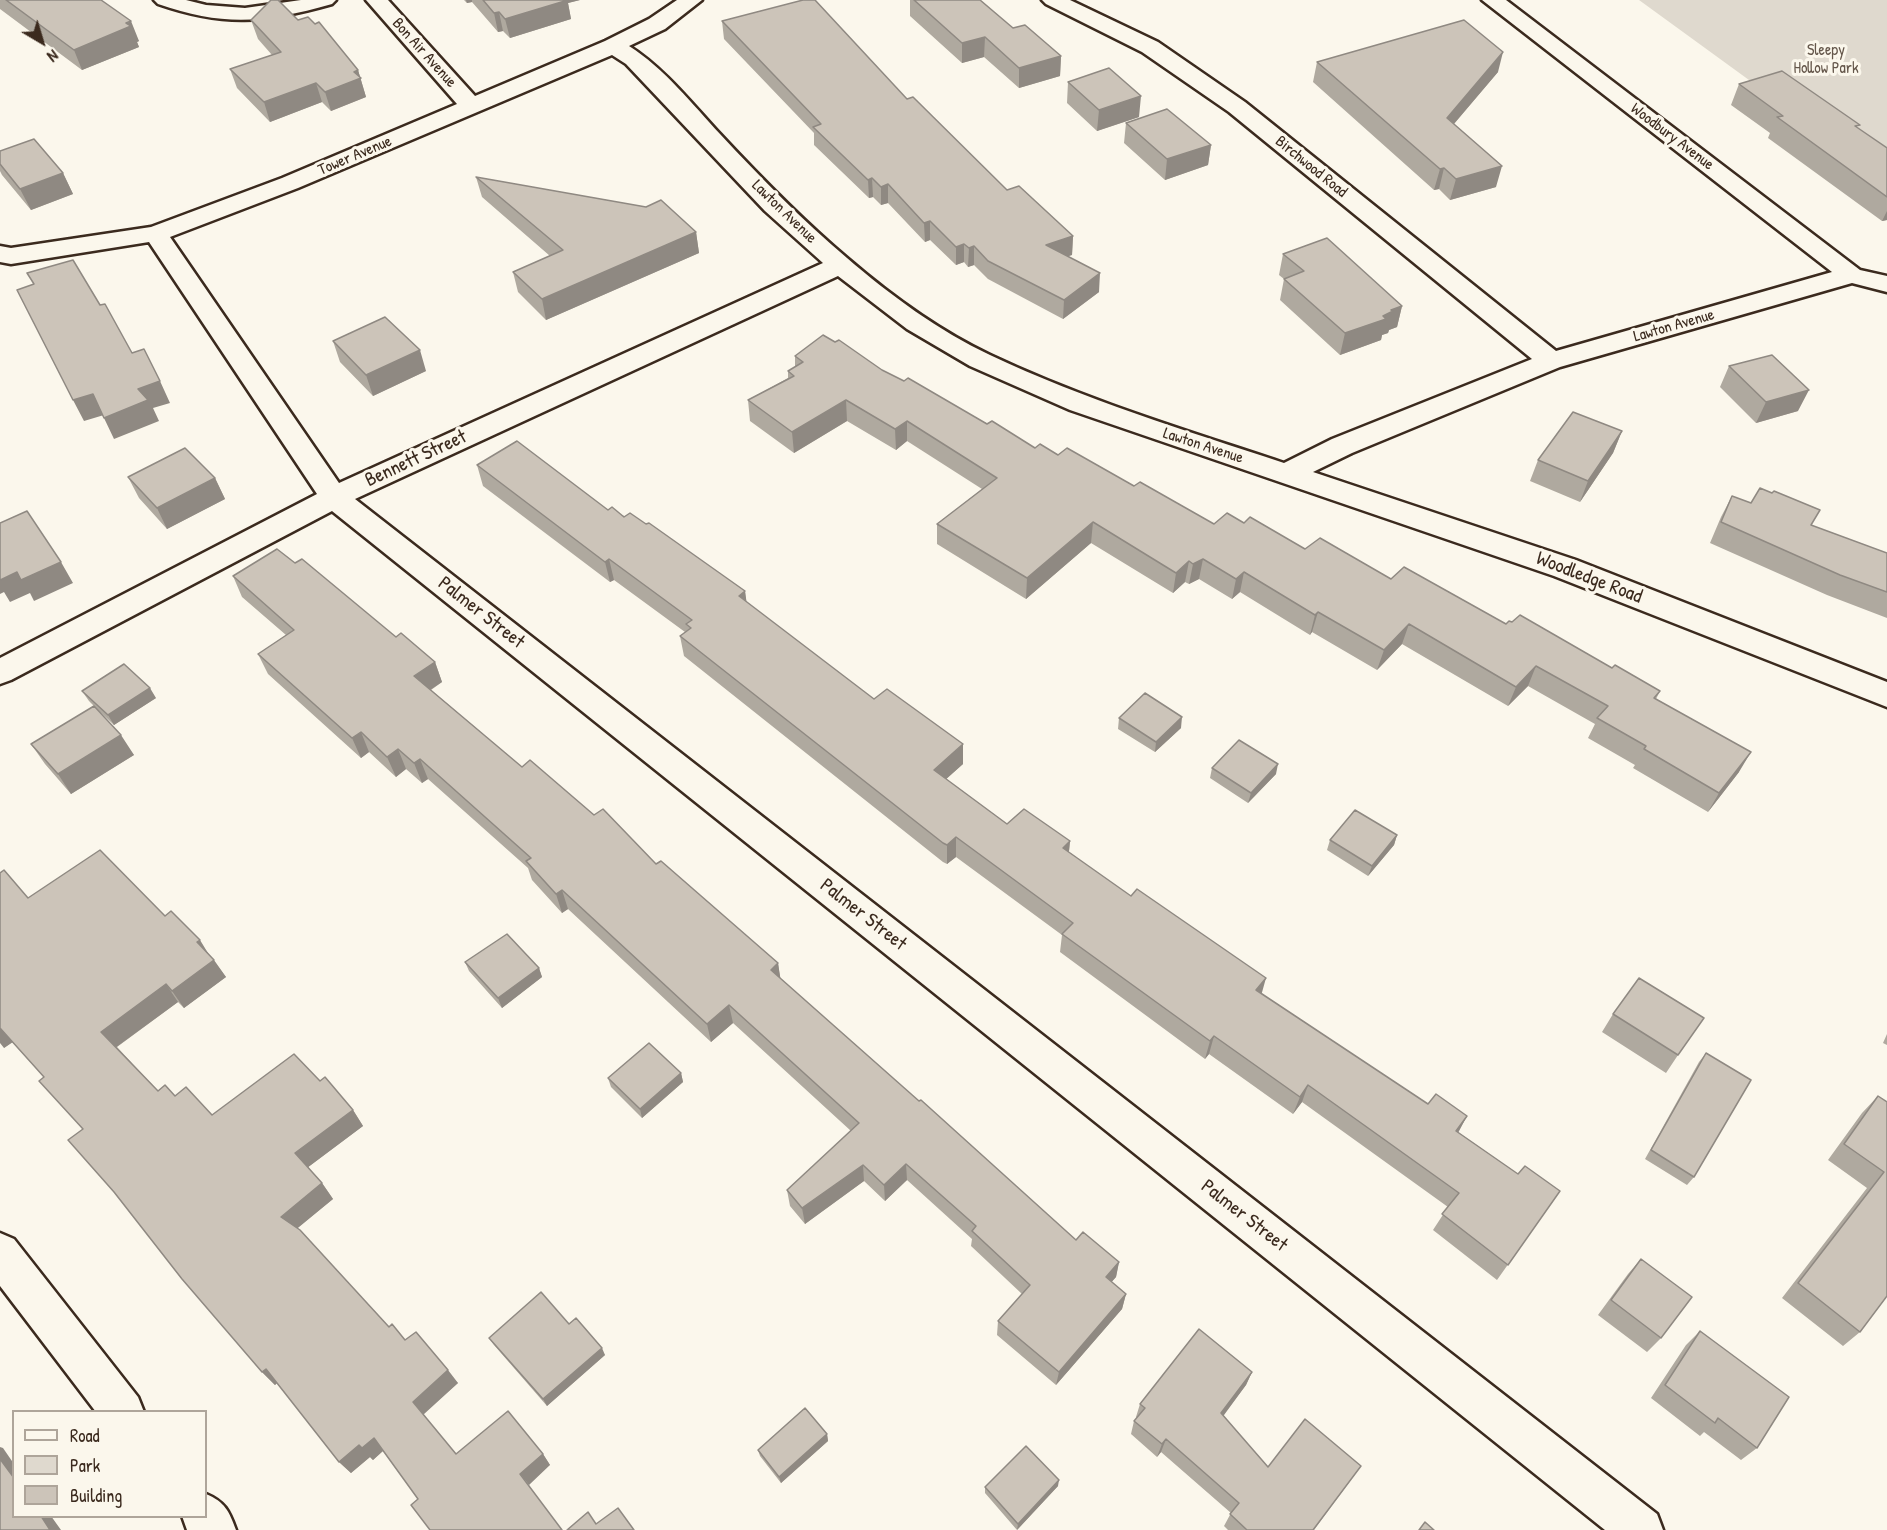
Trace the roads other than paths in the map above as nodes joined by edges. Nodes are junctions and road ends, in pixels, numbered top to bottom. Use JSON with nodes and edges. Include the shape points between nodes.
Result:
{"nodes":[{"id":1,"x":165,"y":0,"type":"edge"},
{"id":2,"x":325,"y":0,"type":"edge"},
{"id":3,"x":377,"y":0,"type":"edge"},
{"id":4,"x":691,"y":0,"type":"edge"},
{"id":5,"x":1053,"y":0,"type":"edge"},
{"id":6,"x":1493,"y":0,"type":"edge"},
{"id":7,"x":613,"y":46,"type":"junction"},
{"id":8,"x":472,"y":107,"type":"junction"},
{"id":9,"x":156,"y":234,"type":"junction"},
{"id":10,"x":0,"y":254,"type":"edge"},
{"id":11,"x":840,"y":265,"type":"junction"},
{"id":12,"x":1851,"y":275,"type":"junction"},
{"id":13,"x":1887,"y":284,"type":"edge"},
{"id":14,"x":1551,"y":361,"type":"junction"},
{"id":15,"x":1286,"y":474,"type":"junction"},
{"id":16,"x":334,"y":497,"type":"junction"},
{"id":17,"x":0,"y":672,"type":"edge"},
{"id":18,"x":1887,"y":695,"type":"edge"},
{"id":19,"x":0,"y":1253,"type":"edge"},
{"id":20,"x":121,"y":1410,"type":"edge"},
{"id":21,"x":1641,"y":1530,"type":"edge"}],
"edges":[{"from":1,"to":2,"type":"street","via":[[225,16],[262,14]]},
{"from":3,"to":8,"type":"street","name":"Bon Air Avenue"},
{"from":4,"to":7,"type":"street","name":"Tower Avenue","via":[[657,24]]},
{"from":5,"to":14,"type":"street","name":"Birchwood Road","via":[[1150,47],[1237,106]]},
{"from":6,"to":12,"type":"street","name":"Woodbury Avenue"},
{"from":7,"to":8,"type":"street","name":"Tower Avenue"},
{"from":7,"to":11,"type":"street","name":"Lawton Avenue","via":[[634,59],[774,206]]},
{"from":8,"to":9,"type":"street","name":"Tower Avenue"},
{"from":9,"to":10,"type":"street","name":"Tower Avenue","via":[[11,256]]},
{"from":9,"to":16,"type":"street","name":"Palmer Street"},
{"from":11,"to":15,"type":"street","name":"Lawton Avenue","via":[[916,323],[979,360],[1080,404]]},
{"from":11,"to":16,"type":"street","name":"Bennett Street"},
{"from":12,"to":13,"type":"street"},
{"from":12,"to":14,"type":"street","name":"Lawton Avenue"},
{"from":14,"to":15,"type":"street","name":"Lawton Avenue","via":[[1342,446]]},
{"from":15,"to":18,"type":"street","name":"Woodledge Road","via":[[1565,568]]},
{"from":16,"to":17,"type":"street","name":"Bennett Street"},
{"from":16,"to":21,"type":"street","name":"Palmer Street"},
{"from":19,"to":20,"type":"street"}]}
